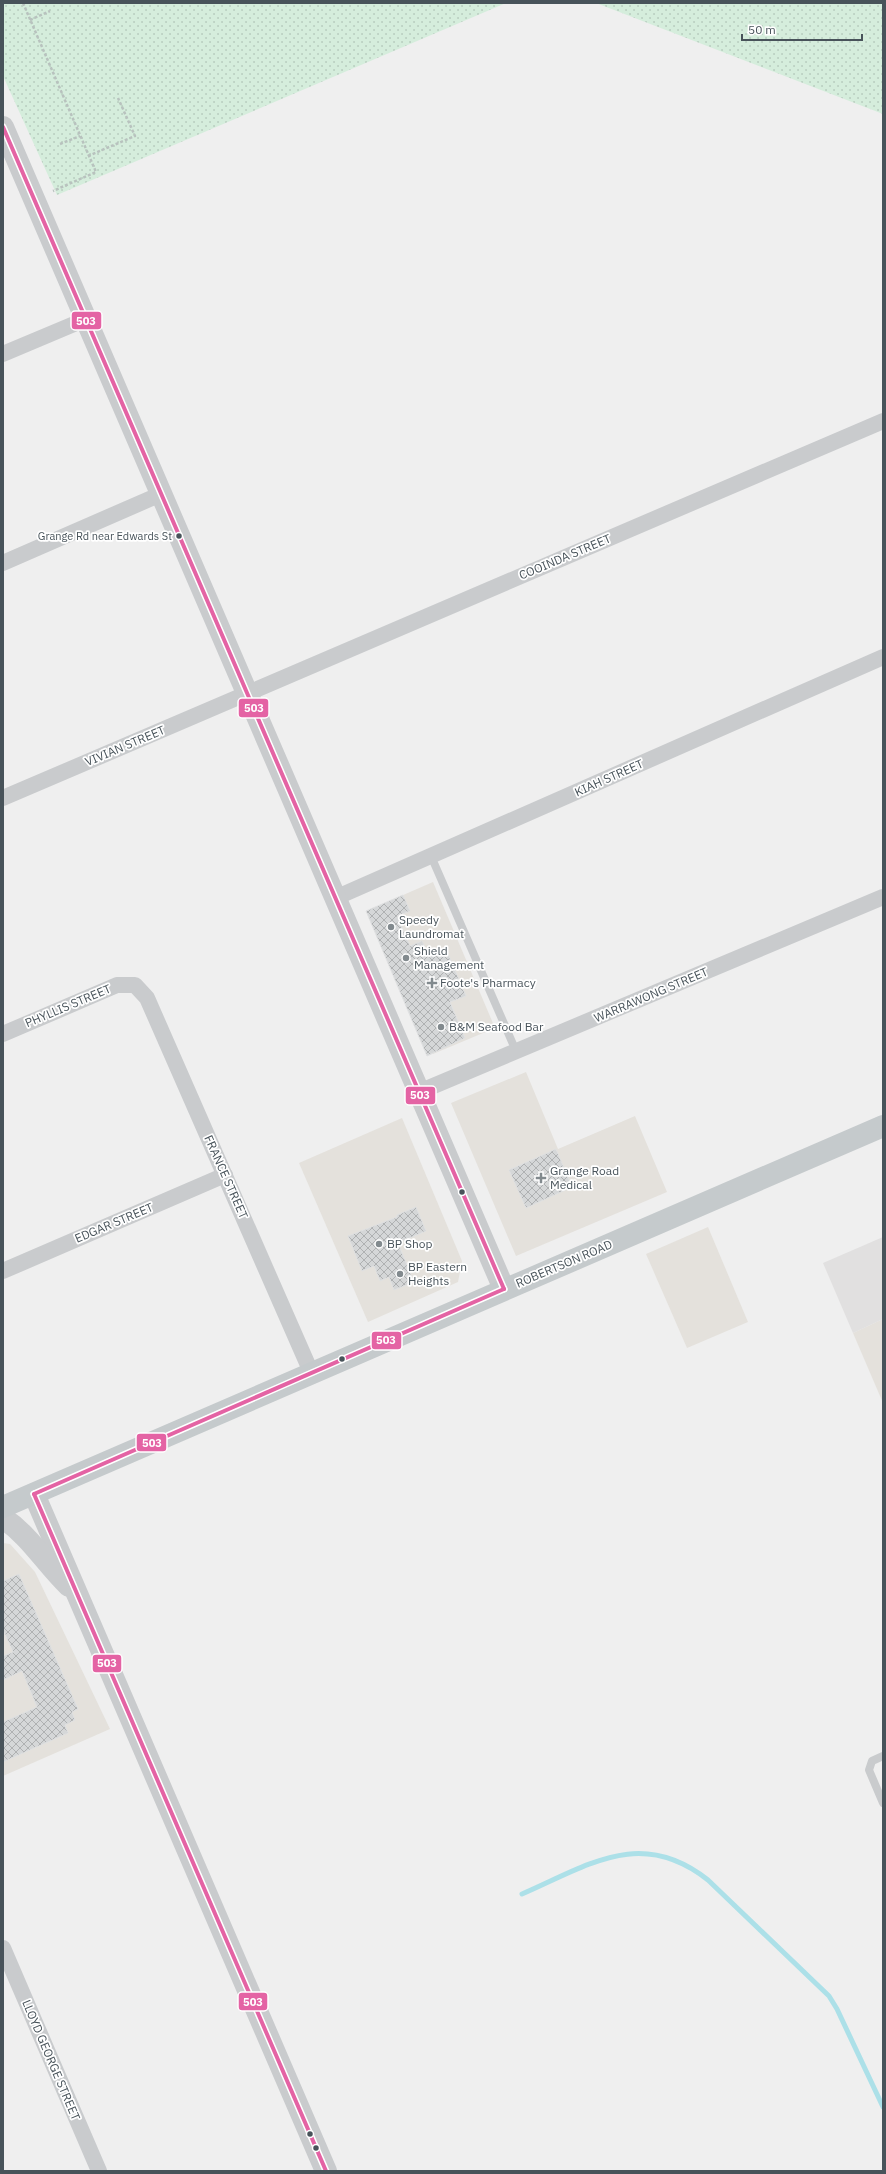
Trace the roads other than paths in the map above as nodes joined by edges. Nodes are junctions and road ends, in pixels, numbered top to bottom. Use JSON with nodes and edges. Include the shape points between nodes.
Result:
{"nodes":[{"id":1,"x":3,"y":126,"type":"edge"},
{"id":2,"x":86,"y":318,"type":"junction"},
{"id":3,"x":3,"y":354,"type":"edge"},
{"id":4,"x":883,"y":421,"type":"edge"},
{"id":5,"x":161,"y":494,"type":"junction"},
{"id":6,"x":3,"y":563,"type":"edge"},
{"id":7,"x":883,"y":657,"type":"edge"},
{"id":8,"x":247,"y":693,"type":"junction"},
{"id":9,"x":3,"y":798,"type":"edge"},
{"id":10,"x":431,"y":856,"type":"junction"},
{"id":11,"x":883,"y":897,"type":"edge"},
{"id":12,"x":335,"y":898,"type":"junction"},
{"id":13,"x":135,"y":985,"type":"joint"},
{"id":14,"x":3,"y":1034,"type":"edge"},
{"id":15,"x":516,"y":1051,"type":"junction"},
{"id":16,"x":419,"y":1092,"type":"junction"},
{"id":17,"x":883,"y":1126,"type":"edge"},
{"id":18,"x":225,"y":1175,"type":"junction"},
{"id":19,"x":3,"y":1271,"type":"edge"},
{"id":20,"x":504,"y":1289,"type":"junction"},
{"id":21,"x":311,"y":1372,"type":"junction"},
{"id":22,"x":34,"y":1494,"type":"junction"},
{"id":23,"x":3,"y":1507,"type":"edge"},
{"id":24,"x":3,"y":1518,"type":"edge"},
{"id":25,"x":78,"y":1595,"type":"junction"},
{"id":26,"x":883,"y":1756,"type":"edge"},
{"id":27,"x":883,"y":1803,"type":"edge"},
{"id":28,"x":3,"y":1948,"type":"edge"},
{"id":29,"x":99,"y":2171,"type":"edge"},
{"id":30,"x":326,"y":2171,"type":"edge"}],
"edges":[{"from":1,"to":2,"type":"main road"},
{"from":2,"to":3,"type":"street"},
{"from":2,"to":5,"type":"main road"},
{"from":4,"to":8,"type":"street","name":"COOINDA STREET"},
{"from":5,"to":6,"type":"street"},
{"from":5,"to":8,"type":"main road"},
{"from":7,"to":10,"type":"street","name":"KIAH STREET"},
{"from":8,"to":9,"type":"street","name":"VIVIAN STREET"},
{"from":8,"to":12,"type":"main road"},
{"from":10,"to":12,"type":"street","name":"KIAH STREET"},
{"from":10,"to":15,"type":"lane"},
{"from":11,"to":15,"type":"street","name":"WARRAWONG STREET"},
{"from":12,"to":16,"type":"main road"},
{"from":13,"to":14,"type":"street","name":"PHYLLIS STREET","via":[[117,985]]},
{"from":13,"to":18,"type":"street","name":"FRANCE STREET","via":[[147,998]]},
{"from":15,"to":16,"type":"street","name":"WARRAWONG STREET"},
{"from":16,"to":20,"type":"main road"},
{"from":17,"to":20,"type":"main road","name":"ROBERTSON ROAD"},
{"from":18,"to":19,"type":"street","name":"EDGAR STREET"},
{"from":18,"to":21,"type":"street","name":"FRANCE STREET"},
{"from":20,"to":21,"type":"main road","name":"ROBERTSON ROAD"},
{"from":21,"to":22,"type":"main road","name":"ROBERTSON ROAD"},
{"from":22,"to":23,"type":"main road","name":"ROBERTSON ROAD"},
{"from":22,"to":25,"type":"main road"},
{"from":24,"to":25,"type":"main road","via":[[18,1527],[50,1568]]},
{"from":25,"to":30,"type":"main road"},
{"from":26,"to":27,"type":"lane","via":[[872,1761],[869,1770]]},
{"from":28,"to":29,"type":"street","name":"LLOYD GEORGE STREET"}]}
